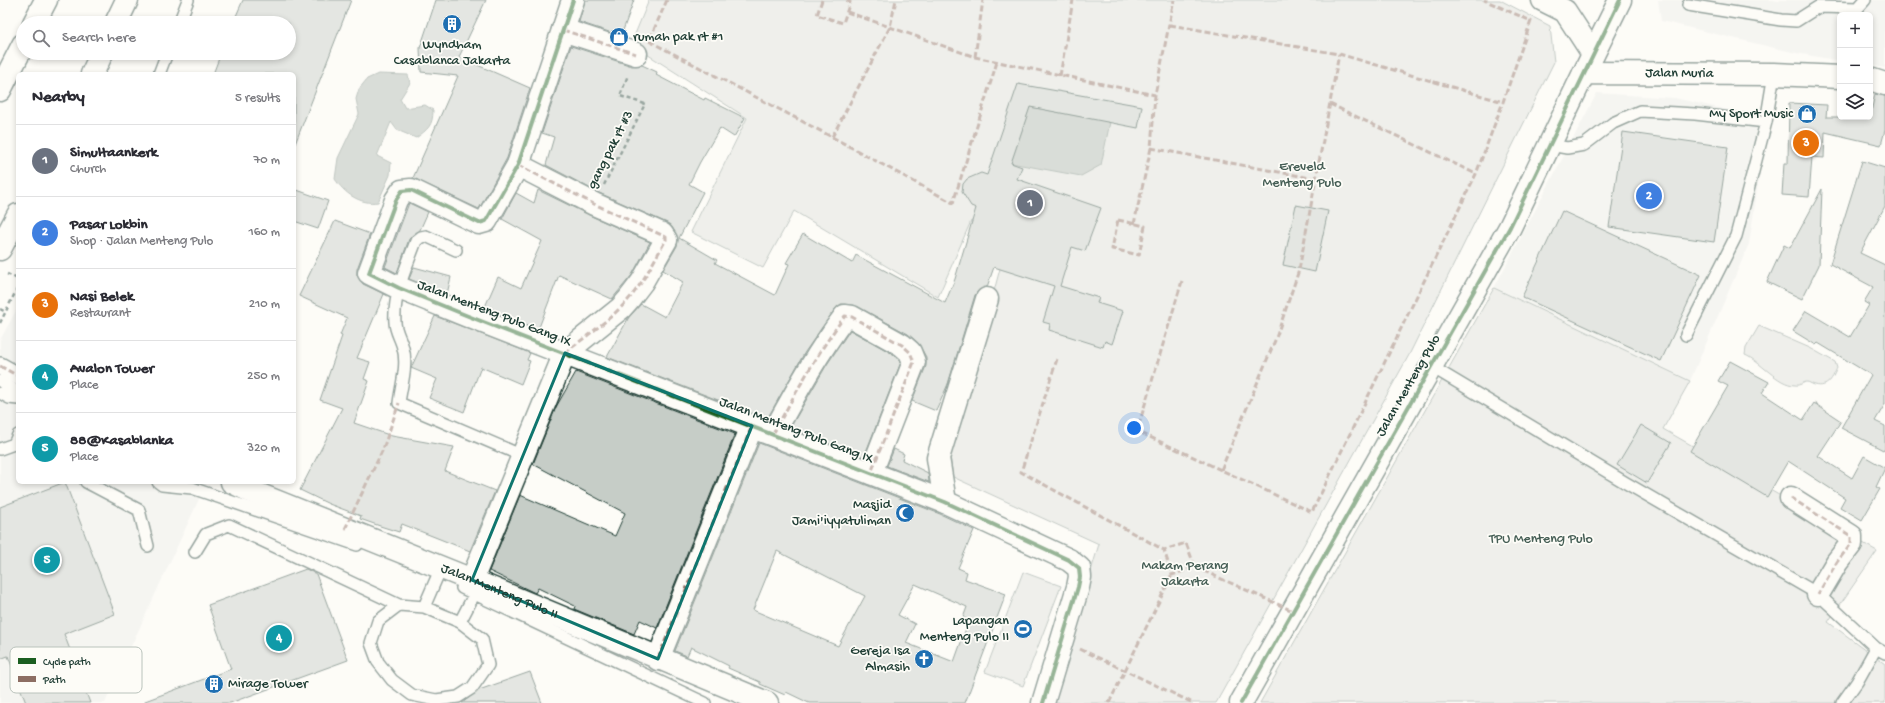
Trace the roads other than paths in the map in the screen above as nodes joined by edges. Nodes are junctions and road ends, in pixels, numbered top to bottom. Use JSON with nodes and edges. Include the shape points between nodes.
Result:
{"nodes":[{"id":1,"x":46,"y":0,"type":"edge"},
{"id":2,"x":127,"y":0,"type":"edge"},
{"id":3,"x":188,"y":0,"type":"edge"},
{"id":4,"x":574,"y":0,"type":"edge"},
{"id":5,"x":1543,"y":0,"type":"edge"},
{"id":6,"x":1620,"y":0,"type":"edge"},
{"id":7,"x":1864,"y":0,"type":"edge"},
{"id":8,"x":1688,"y":5,"type":"dead end"},
{"id":9,"x":1564,"y":6,"type":"edge"},
{"id":10,"x":38,"y":16,"type":"edge"},
{"id":11,"x":119,"y":16,"type":"edge"},
{"id":12,"x":182,"y":16,"type":"edge"},
{"id":13,"x":562,"y":30,"type":"junction"},
{"id":14,"x":636,"y":54,"type":"dead end"},
{"id":15,"x":1594,"y":54,"type":"junction"},
{"id":16,"x":16,"y":59,"type":"edge"},
{"id":17,"x":99,"y":60,"type":"edge"},
{"id":18,"x":164,"y":60,"type":"edge"},
{"id":19,"x":93,"y":72,"type":"edge"},
{"id":20,"x":160,"y":72,"type":"edge"},
{"id":21,"x":1584,"y":74,"type":"junction"},
{"id":22,"x":1774,"y":74,"type":"junction"},
{"id":23,"x":1837,"y":77,"type":"edge"},
{"id":24,"x":1873,"y":80,"type":"edge"},
{"id":25,"x":1885,"y":84,"type":"edge"},
{"id":26,"x":0,"y":90,"type":"edge"},
{"id":27,"x":1766,"y":122,"type":"junction"},
{"id":28,"x":1550,"y":145,"type":"junction"},
{"id":29,"x":518,"y":165,"type":"junction"},
{"id":30,"x":16,"y":219,"type":"edge"},
{"id":31,"x":0,"y":249,"type":"edge"},
{"id":32,"x":456,"y":250,"type":"dead end"},
{"id":33,"x":399,"y":288,"type":"junction"},
{"id":34,"x":987,"y":299,"type":"dead end"},
{"id":35,"x":1686,"y":335,"type":"dead end"},
{"id":36,"x":565,"y":353,"type":"junction"},
{"id":37,"x":0,"y":366,"type":"edge"},
{"id":38,"x":1432,"y":368,"type":"junction"},
{"id":39,"x":16,"y":375,"type":"edge"},
{"id":40,"x":0,"y":381,"type":"edge"},
{"id":41,"x":16,"y":392,"type":"edge"},
{"id":42,"x":0,"y":394,"type":"edge"},
{"id":43,"x":16,"y":399,"type":"edge"},
{"id":44,"x":752,"y":426,"type":"junction"},
{"id":45,"x":773,"y":434,"type":"junction"},
{"id":46,"x":16,"y":442,"type":"edge"},
{"id":47,"x":0,"y":449,"type":"edge"},
{"id":48,"x":523,"y":456,"type":"junction"},
{"id":49,"x":871,"y":472,"type":"junction"},
{"id":50,"x":90,"y":484,"type":"edge"},
{"id":51,"x":161,"y":484,"type":"edge"},
{"id":52,"x":236,"y":484,"type":"edge"},
{"id":53,"x":188,"y":485,"type":"edge"},
{"id":54,"x":1791,"y":498,"type":"dead end"},
{"id":55,"x":946,"y":502,"type":"junction"},
{"id":56,"x":148,"y":546,"type":"dead end"},
{"id":57,"x":196,"y":552,"type":"dead end"},
{"id":58,"x":437,"y":577,"type":"junction"},
{"id":59,"x":473,"y":587,"type":"junction"},
{"id":60,"x":1818,"y":594,"type":"junction"},
{"id":61,"x":400,"y":605,"type":"junction"},
{"id":62,"x":424,"y":607,"type":"junction"},
{"id":63,"x":460,"y":622,"type":"junction"},
{"id":64,"x":1881,"y":650,"type":"edge"},
{"id":65,"x":658,"y":659,"type":"junction"},
{"id":66,"x":705,"y":703,"type":"edge"},
{"id":67,"x":767,"y":703,"type":"edge"},
{"id":68,"x":1043,"y":703,"type":"edge"},
{"id":69,"x":1241,"y":703,"type":"edge"},
{"id":70,"x":1842,"y":703,"type":"edge"}],
"edges":[{"from":1,"to":10,"type":"street"},
{"from":2,"to":11,"type":"street"},
{"from":3,"to":12,"type":"lane"},
{"from":4,"to":13,"type":"street"},
{"from":5,"to":9,"type":"street"},
{"from":6,"to":15,"type":"street","name":"Jalan Menteng Pulo"},
{"from":7,"to":8,"type":"lane","via":[[1858,8],[1818,7],[1796,21]]},
{"from":9,"to":15,"type":"street"},
{"from":13,"to":14,"type":"street"},
{"from":13,"to":29,"type":"street"},
{"from":15,"to":21,"type":"street","name":"Jalan Menteng Pulo"},
{"from":16,"to":26,"type":"street"},
{"from":17,"to":19,"type":"street"},
{"from":18,"to":20,"type":"lane"},
{"from":21,"to":22,"type":"street","name":"Jalan Muria"},
{"from":21,"to":28,"type":"street","name":"Jalan Menteng Pulo"},
{"from":22,"to":23,"type":"street","name":"Jalan Muria"},
{"from":22,"to":27,"type":"lane"},
{"from":24,"to":25,"type":"street"},
{"from":27,"to":28,"type":"lane","via":[[1640,111],[1613,123],[1584,145],[1567,148]]},
{"from":27,"to":35,"type":"lane","via":[[1736,236]]},
{"from":28,"to":38,"type":"street","name":"Jalan Menteng Pulo","via":[[1510,228]]},
{"from":29,"to":33,"type":"street","name":"Jalan Menteng Pulo Gang IX","via":[[486,221],[479,223],[411,190],[402,192],[396,200],[370,273]]},
{"from":29,"to":36,"type":"street","name":"Jalan Menteng Pulo Gang IX","via":[[594,204],[662,234],[666,240],[642,282],[621,308]]},
{"from":30,"to":31,"type":"street"},
{"from":32,"to":33,"type":"lane","via":[[426,236],[421,237],[416,241]]},
{"from":33,"to":36,"type":"street","name":"Jalan Menteng Pulo Gang IX"},
{"from":33,"to":48,"type":"lane","via":[[394,320],[405,360],[399,403]]},
{"from":34,"to":55,"type":"street","via":[[938,458]]},
{"from":36,"to":44,"type":"street","name":"Jalan Menteng Pulo Gang IX"},
{"from":36,"to":48,"type":"street","name":"Jalan Menteng Pulo Gang IX"},
{"from":37,"to":39,"type":"street"},
{"from":38,"to":60,"type":"lane"},
{"from":38,"to":69,"type":"street","name":"Jalan Menteng Pulo"},
{"from":40,"to":41,"type":"lane"},
{"from":42,"to":43,"type":"lane"},
{"from":44,"to":45,"type":"street","name":"Jalan Menteng Pulo Gang IX"},
{"from":44,"to":65,"type":"street","name":"Jalan Menteng Pulo Gang IX"},
{"from":45,"to":49,"type":"street","name":"Jalan Menteng Pulo Gang IX"},
{"from":45,"to":49,"type":"street","via":[[810,366],[832,333],[845,316],[852,317],[902,345],[910,352],[914,362]]},
{"from":46,"to":47,"type":"lane"},
{"from":48,"to":59,"type":"street","name":"Jalan Menteng Pulo Gang IX"},
{"from":49,"to":55,"type":"street","name":"Jalan Menteng Pulo Gang IX"},
{"from":50,"to":56,"type":"lane","via":[[139,510]]},
{"from":51,"to":53,"type":"lane"},
{"from":52,"to":59,"type":"street","name":"Jalan Menteng Pulo II"},
{"from":53,"to":58,"type":"lane","via":[[380,553]]},
{"from":54,"to":60,"type":"street","via":[[1851,536],[1851,544]]},
{"from":55,"to":68,"type":"street","name":"Jalan Menteng Pulo Gang IX","via":[[1070,560],[1079,568],[1078,587]]},
{"from":57,"to":61,"type":"lane","via":[[206,534],[229,525]]},
{"from":58,"to":59,"type":"lane"},
{"from":58,"to":62,"type":"lane"},
{"from":59,"to":63,"type":"lane"},
{"from":59,"to":65,"type":"street","name":"Jalan Menteng Pulo II"},
{"from":59,"to":66,"type":"lane"},
{"from":60,"to":64,"type":"lane"},
{"from":61,"to":62,"type":"lane"},
{"from":61,"to":63,"type":"lane","via":[[378,621],[371,643],[378,662],[392,680],[412,695],[436,700],[458,697],[472,688],[488,665],[482,639]]},
{"from":62,"to":63,"type":"lane"},
{"from":64,"to":70,"type":"lane"},
{"from":65,"to":67,"type":"street","name":"Jalan Menteng Pulo II"}]}
